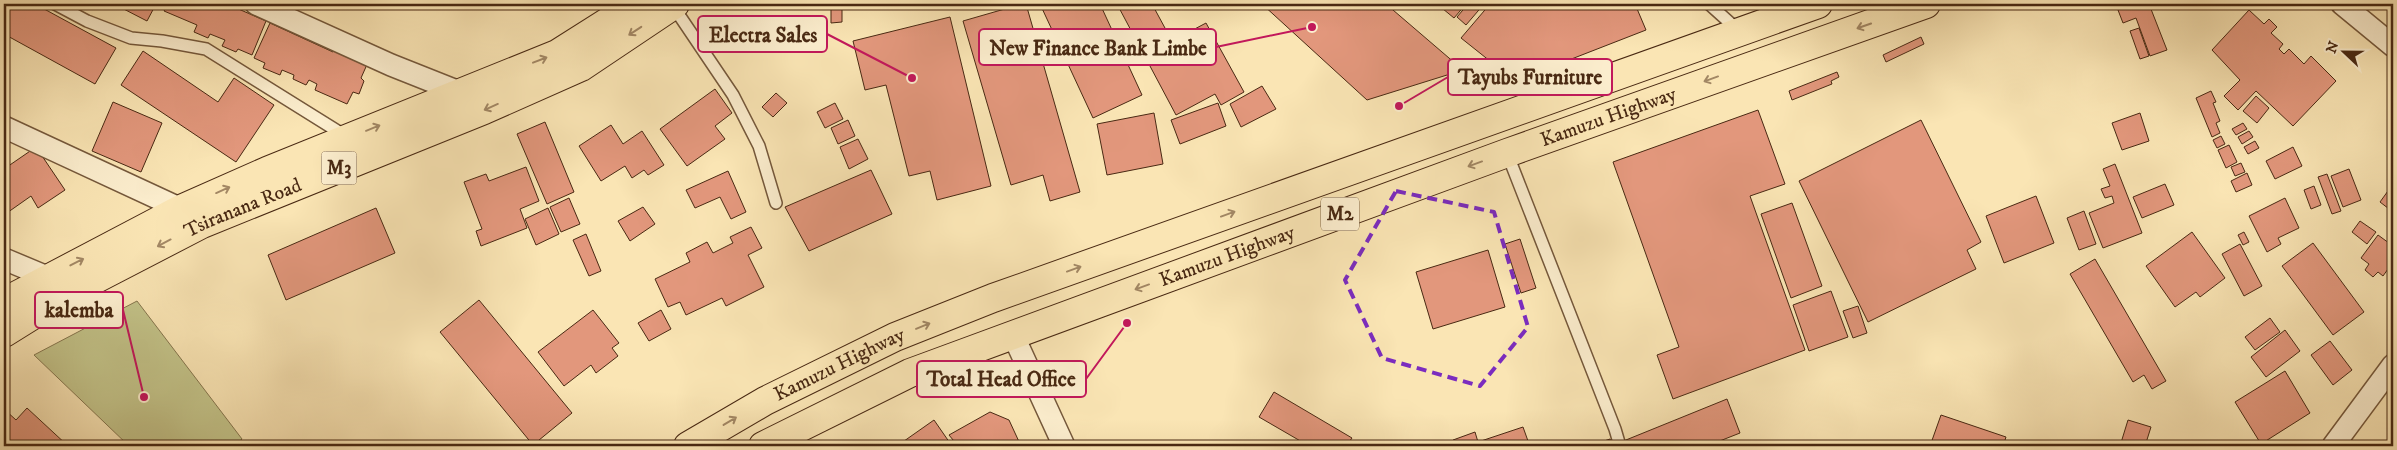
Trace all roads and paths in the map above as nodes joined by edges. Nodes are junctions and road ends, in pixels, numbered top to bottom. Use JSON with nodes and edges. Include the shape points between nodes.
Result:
{"nodes":[{"id":1,"x":55,"y":4,"type":"edge"},
{"id":2,"x":256,"y":4,"type":"edge"},
{"id":3,"x":636,"y":4,"type":"edge"},
{"id":4,"x":1709,"y":4,"type":"edge"},
{"id":5,"x":1818,"y":4,"type":"edge"},
{"id":6,"x":1926,"y":4,"type":"edge"},
{"id":7,"x":2342,"y":4,"type":"edge"},
{"id":8,"x":674,"y":5,"type":"edge"},
{"id":9,"x":1740,"y":32,"type":"junction"},
{"id":10,"x":2393,"y":46,"type":"edge"},
{"id":11,"x":458,"y":92,"type":"junction"},
{"id":12,"x":4,"y":127,"type":"edge"},
{"id":13,"x":348,"y":138,"type":"junction"},
{"id":14,"x":1507,"y":153,"type":"junction"},
{"id":15,"x":776,"y":203,"type":"dead end"},
{"id":16,"x":181,"y":209,"type":"junction"},
{"id":17,"x":4,"y":259,"type":"edge"},
{"id":18,"x":47,"y":278,"type":"junction"},
{"id":19,"x":4,"y":302,"type":"edge"},
{"id":20,"x":4,"y":333,"type":"edge"},
{"id":21,"x":1013,"y":335,"type":"junction"},
{"id":22,"x":2393,"y":365,"type":"edge"},
{"id":23,"x":688,"y":446,"type":"edge"},
{"id":24,"x":763,"y":446,"type":"edge"},
{"id":25,"x":1064,"y":446,"type":"edge"},
{"id":26,"x":1620,"y":446,"type":"edge"},
{"id":27,"x":2333,"y":446,"type":"edge"}],
"edges":[{"from":1,"to":13,"type":"lane","via":[[131,38],[206,49]]},
{"from":2,"to":11,"type":"street"},
{"from":11,"to":3,"type":"highway","name":"Tsiranana Road","number":"M3","one_way":true,"via":[[557,54]]},
{"from":4,"to":9,"type":"lane"},
{"from":5,"to":9,"type":"highway","name":"Kamuzu Highway","number":"M2"},
{"from":6,"to":14,"type":"highway","name":"Kamuzu Highway","number":"M2","one_way":true},
{"from":7,"to":10,"type":"street"},
{"from":8,"to":15,"type":"lane","via":[[733,95],[759,146]]},
{"from":8,"to":20,"type":"highway","name":"Tsiranana Road","number":"M3","one_way":true,"via":[[580,67],[484,110],[202,224],[65,295]]},
{"from":23,"to":9,"type":"highway","name":"Kamuzu Highway","number":"M2","one_way":true,"via":[[773,396],[896,337],[993,298]]},
{"from":13,"to":11,"type":"highway","name":"Tsiranana Road","number":"M3","one_way":true},
{"from":12,"to":16,"type":"street"},
{"from":16,"to":13,"type":"highway","name":"Tsiranana Road","number":"M3","one_way":true},
{"from":14,"to":21,"type":"highway","name":"Kamuzu Highway","number":"M2","one_way":true},
{"from":14,"to":26,"type":"lane"},
{"from":18,"to":16,"type":"highway","name":"Tsiranana Road","number":"M3","one_way":true},
{"from":17,"to":18,"type":"street"},
{"from":18,"to":19,"type":"highway","name":"Tsiranana Road","number":"M3"},
{"from":21,"to":24,"type":"highway","name":"Kamuzu Highway","number":"M2","via":[[910,373]]},
{"from":21,"to":25,"type":"street"},
{"from":22,"to":27,"type":"street"}]}
